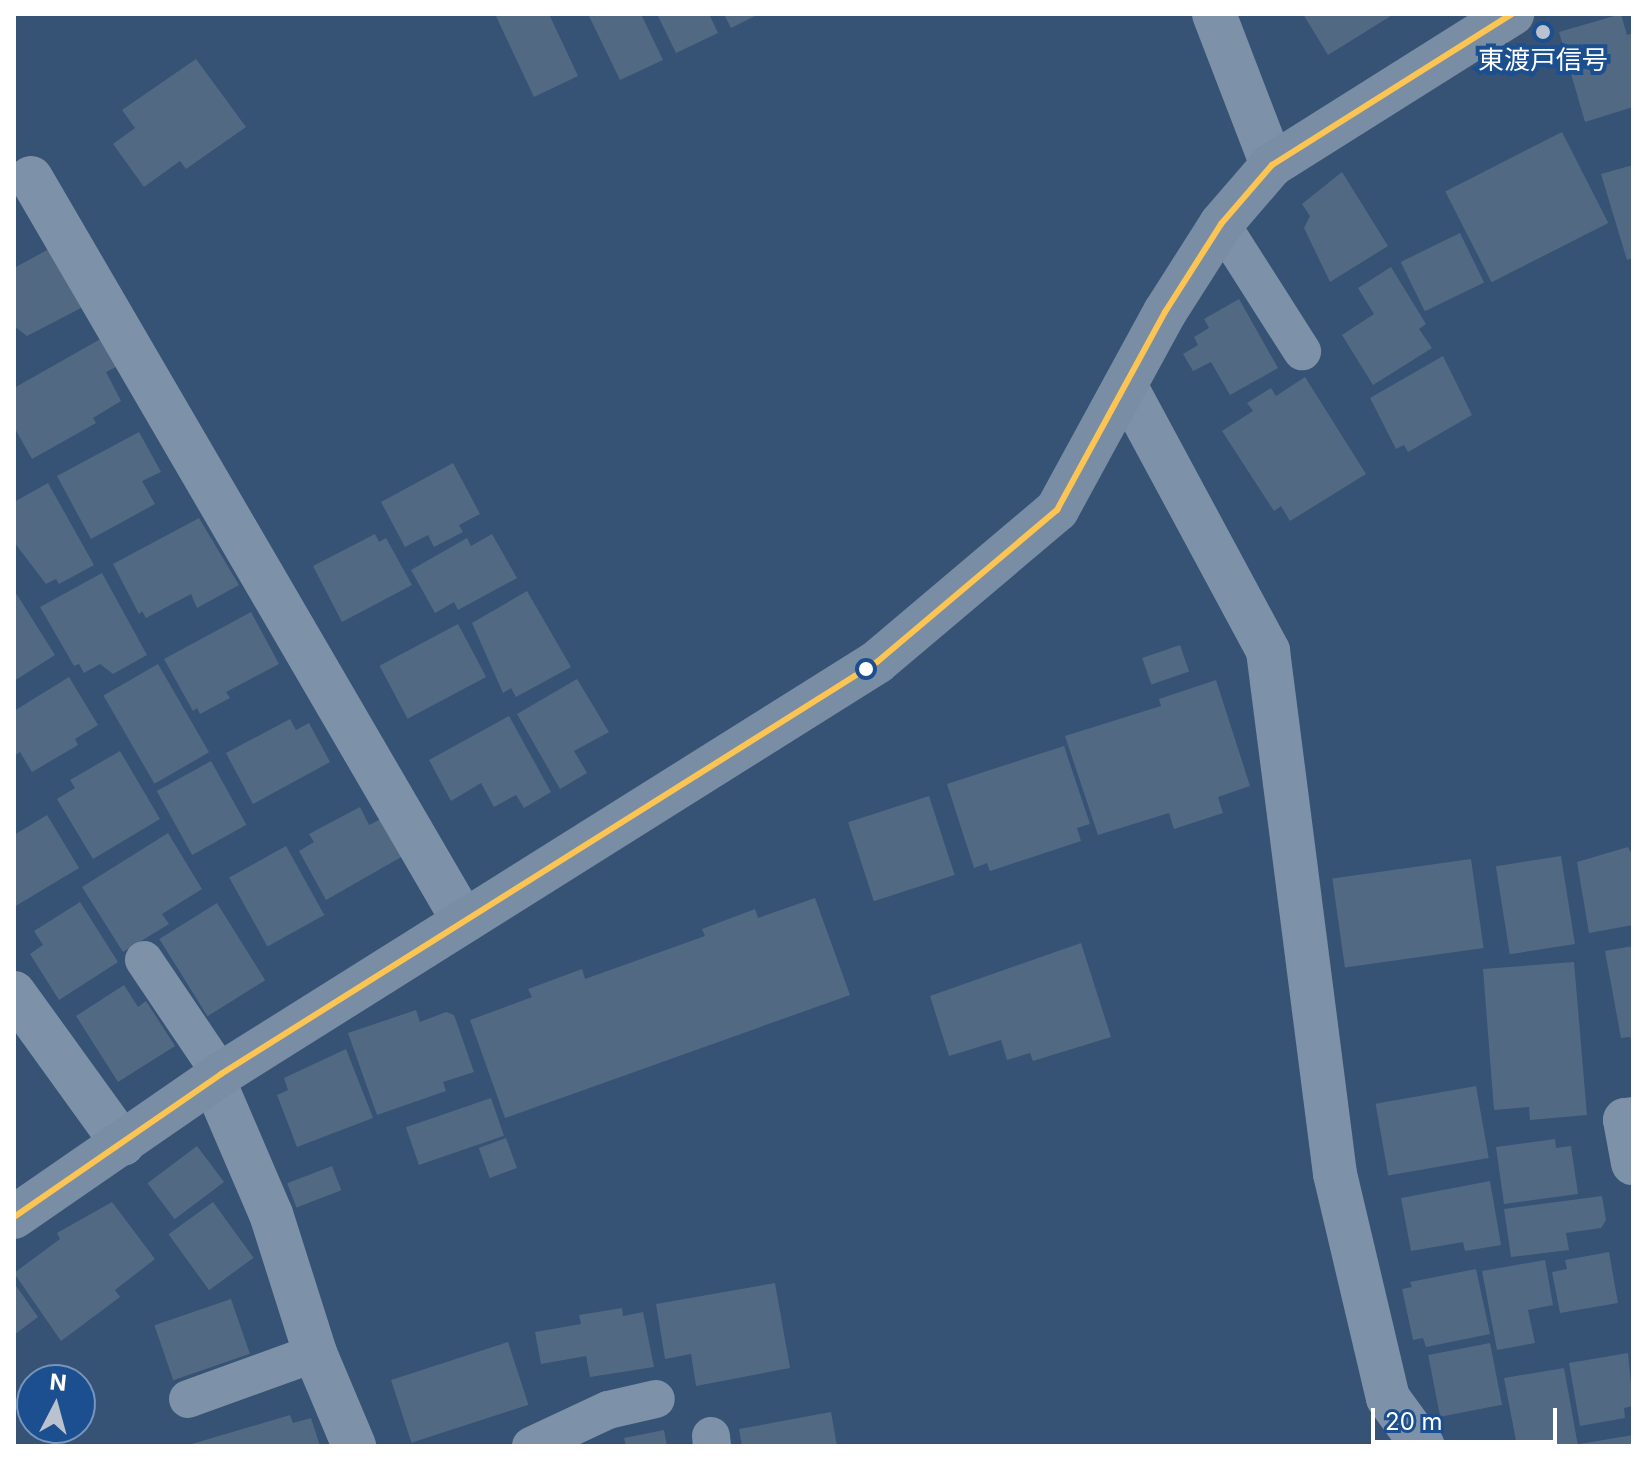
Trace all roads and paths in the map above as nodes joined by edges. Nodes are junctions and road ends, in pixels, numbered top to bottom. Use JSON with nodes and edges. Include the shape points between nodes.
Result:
{"nodes":[{"id":1,"x":1214,"y":14,"type":"edge"},
{"id":2,"x":1512,"y":14,"type":"edge"},
{"id":3,"x":1272,"y":165,"type":"junction"},
{"id":4,"x":31,"y":178,"type":"dead end"},
{"id":5,"x":1221,"y":224,"type":"junction"},
{"id":6,"x":1302,"y":351,"type":"dead end"},
{"id":7,"x":1126,"y":387,"type":"junction"},
{"id":8,"x":463,"y":920,"type":"junction"},
{"id":9,"x":144,"y":960,"type":"dead end"},
{"id":10,"x":14,"y":993,"type":"edge"},
{"id":11,"x":217,"y":1076,"type":"junction"},
{"id":12,"x":1633,"y":1119,"type":"edge"},
{"id":13,"x":123,"y":1144,"type":"junction"},
{"id":14,"x":1633,"y":1163,"type":"edge"},
{"id":15,"x":14,"y":1217,"type":"edge"},
{"id":16,"x":315,"y":1353,"type":"junction"},
{"id":17,"x":188,"y":1399,"type":"dead end"},
{"id":18,"x":656,"y":1399,"type":"dead end"},
{"id":19,"x":354,"y":1446,"type":"edge"},
{"id":20,"x":531,"y":1446,"type":"edge"},
{"id":21,"x":1423,"y":1446,"type":"edge"}],
"edges":[{"from":1,"to":3,"type":"street"},
{"from":2,"to":3,"type":"street"},
{"from":3,"to":5,"type":"street"},
{"from":4,"to":8,"type":"street"},
{"from":5,"to":6,"type":"lane"},
{"from":5,"to":7,"type":"street","via":[[1165,312]]},
{"from":7,"to":8,"type":"street","via":[[1057,510],[901,643],[804,711]]},
{"from":7,"to":21,"type":"street","via":[[1268,651],[1335,1174],[1388,1398]]},
{"from":8,"to":11,"type":"street"},
{"from":9,"to":11,"type":"lane"},
{"from":10,"to":13,"type":"street"},
{"from":11,"to":13,"type":"street"},
{"from":11,"to":16,"type":"street","via":[[271,1214]]},
{"from":12,"to":14,"type":"street","via":[[1625,1120]]},
{"from":13,"to":15,"type":"street"},
{"from":16,"to":17,"type":"lane"},
{"from":16,"to":19,"type":"street"},
{"from":18,"to":20,"type":"lane","via":[[608,1410]]}]}
